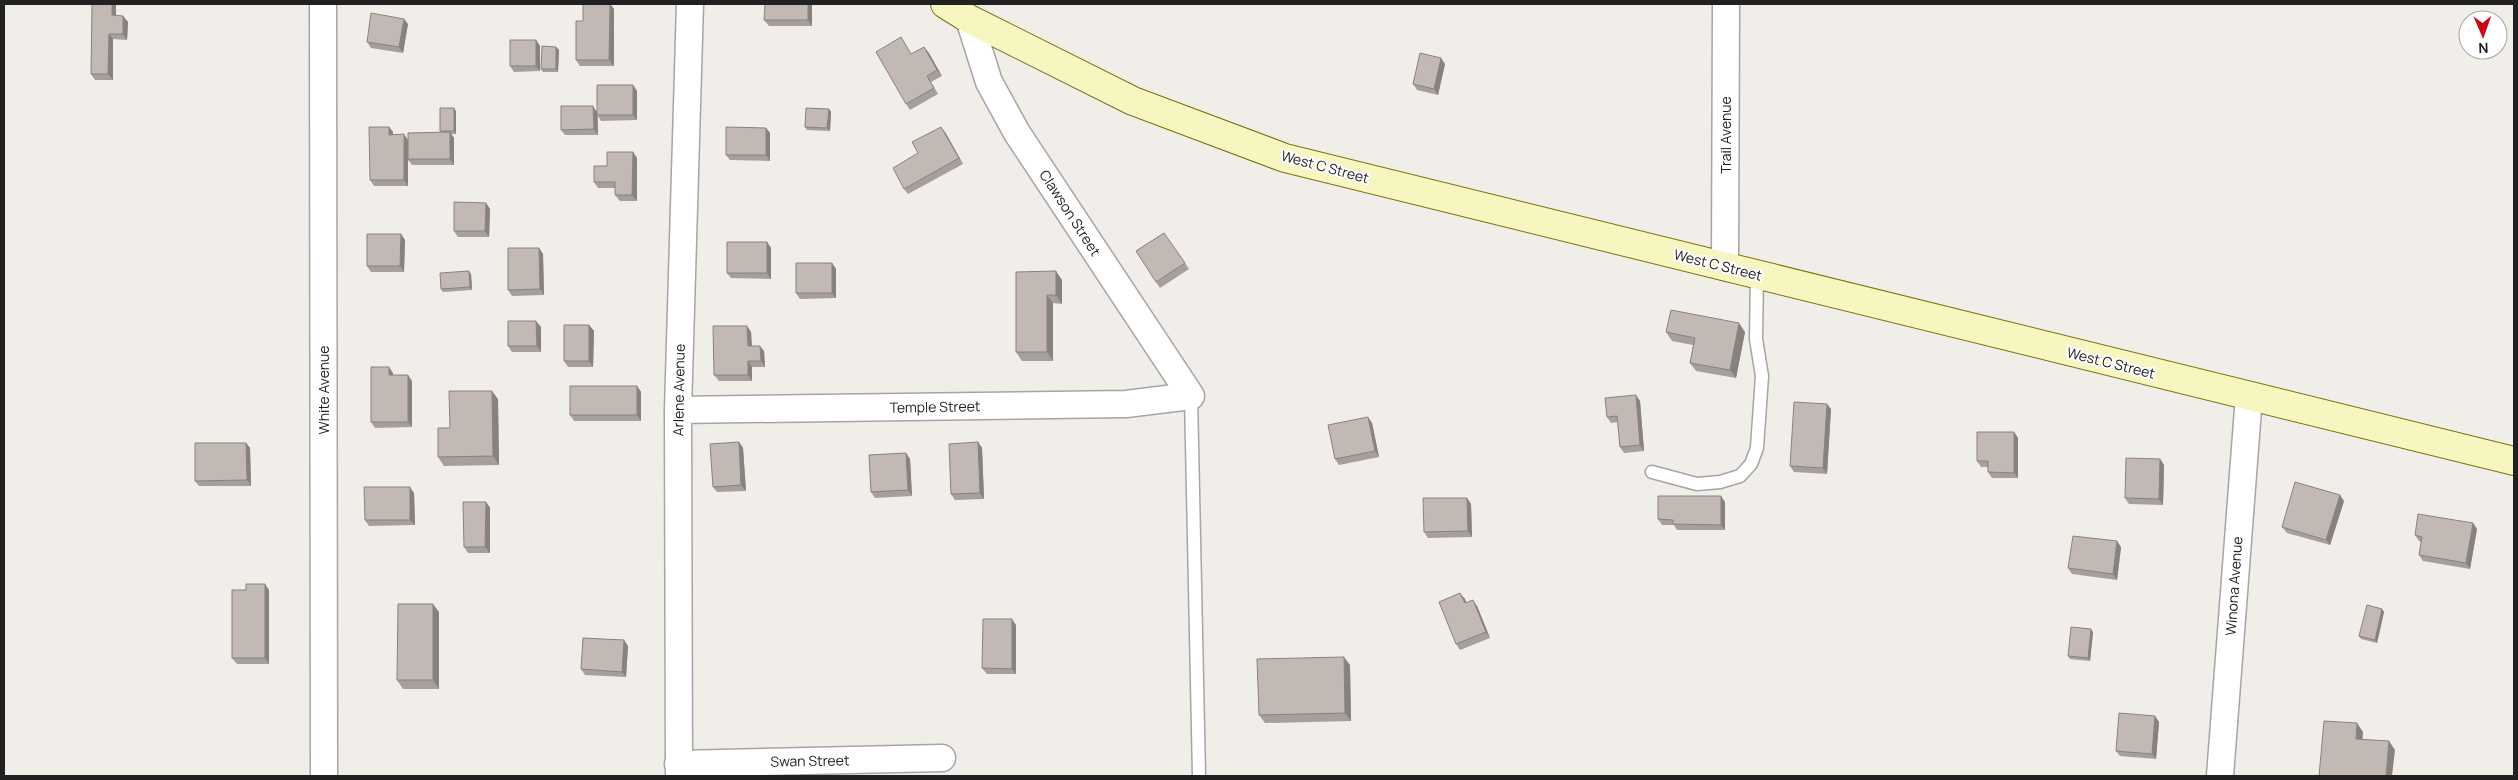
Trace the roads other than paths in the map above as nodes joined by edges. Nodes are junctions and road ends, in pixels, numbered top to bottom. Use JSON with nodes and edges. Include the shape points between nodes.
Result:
{"nodes":[{"id":1,"x":323,"y":4,"type":"edge"},
{"id":2,"x":690,"y":4,"type":"edge"},
{"id":3,"x":945,"y":4,"type":"edge"},
{"id":4,"x":1726,"y":4,"type":"edge"},
{"id":5,"x":969,"y":19,"type":"junction"},
{"id":6,"x":1725,"y":267,"type":"junction"},
{"id":7,"x":1757,"y":275,"type":"junction"},
{"id":8,"x":1191,"y":396,"type":"junction"},
{"id":9,"x":2249,"y":396,"type":"junction"},
{"id":10,"x":678,"y":410,"type":"junction"},
{"id":11,"x":2514,"y":461,"type":"edge"},
{"id":12,"x":1652,"y":472,"type":"dead end"},
{"id":13,"x":942,"y":758,"type":"dead end"},
{"id":14,"x":679,"y":770,"type":"edge"},
{"id":15,"x":324,"y":776,"type":"edge"},
{"id":16,"x":1199,"y":776,"type":"edge"},
{"id":17,"x":2220,"y":776,"type":"edge"}],
"edges":[{"from":1,"to":15,"type":"street","name":"White Avenue"},
{"from":2,"to":10,"type":"street","name":"Arlene Avenue"},
{"from":3,"to":5,"type":"main road","name":"West C Street"},
{"from":4,"to":6,"type":"street","name":"Trail Avenue"},
{"from":5,"to":6,"type":"main road","name":"West C Street","via":[[1133,101],[1285,158]]},
{"from":5,"to":8,"type":"street","name":"Clawson Street","via":[[989,82],[1017,134]]},
{"from":6,"to":7,"type":"main road","name":"West C Street"},
{"from":7,"to":9,"type":"main road","name":"West C Street"},
{"from":7,"to":12,"type":"lane","via":[[1756,339],[1762,376],[1757,448],[1751,464],[1740,476],[1712,483],[1697,484]]},
{"from":8,"to":10,"type":"street","name":"Temple Street","via":[[1126,404]]},
{"from":8,"to":16,"type":"lane"},
{"from":9,"to":11,"type":"main road","name":"West C Street"},
{"from":9,"to":17,"type":"street","name":"Winona Avenue"},
{"from":10,"to":14,"type":"street","name":"Arlene Avenue"},
{"from":13,"to":14,"type":"street","name":"Swan Street"}]}
